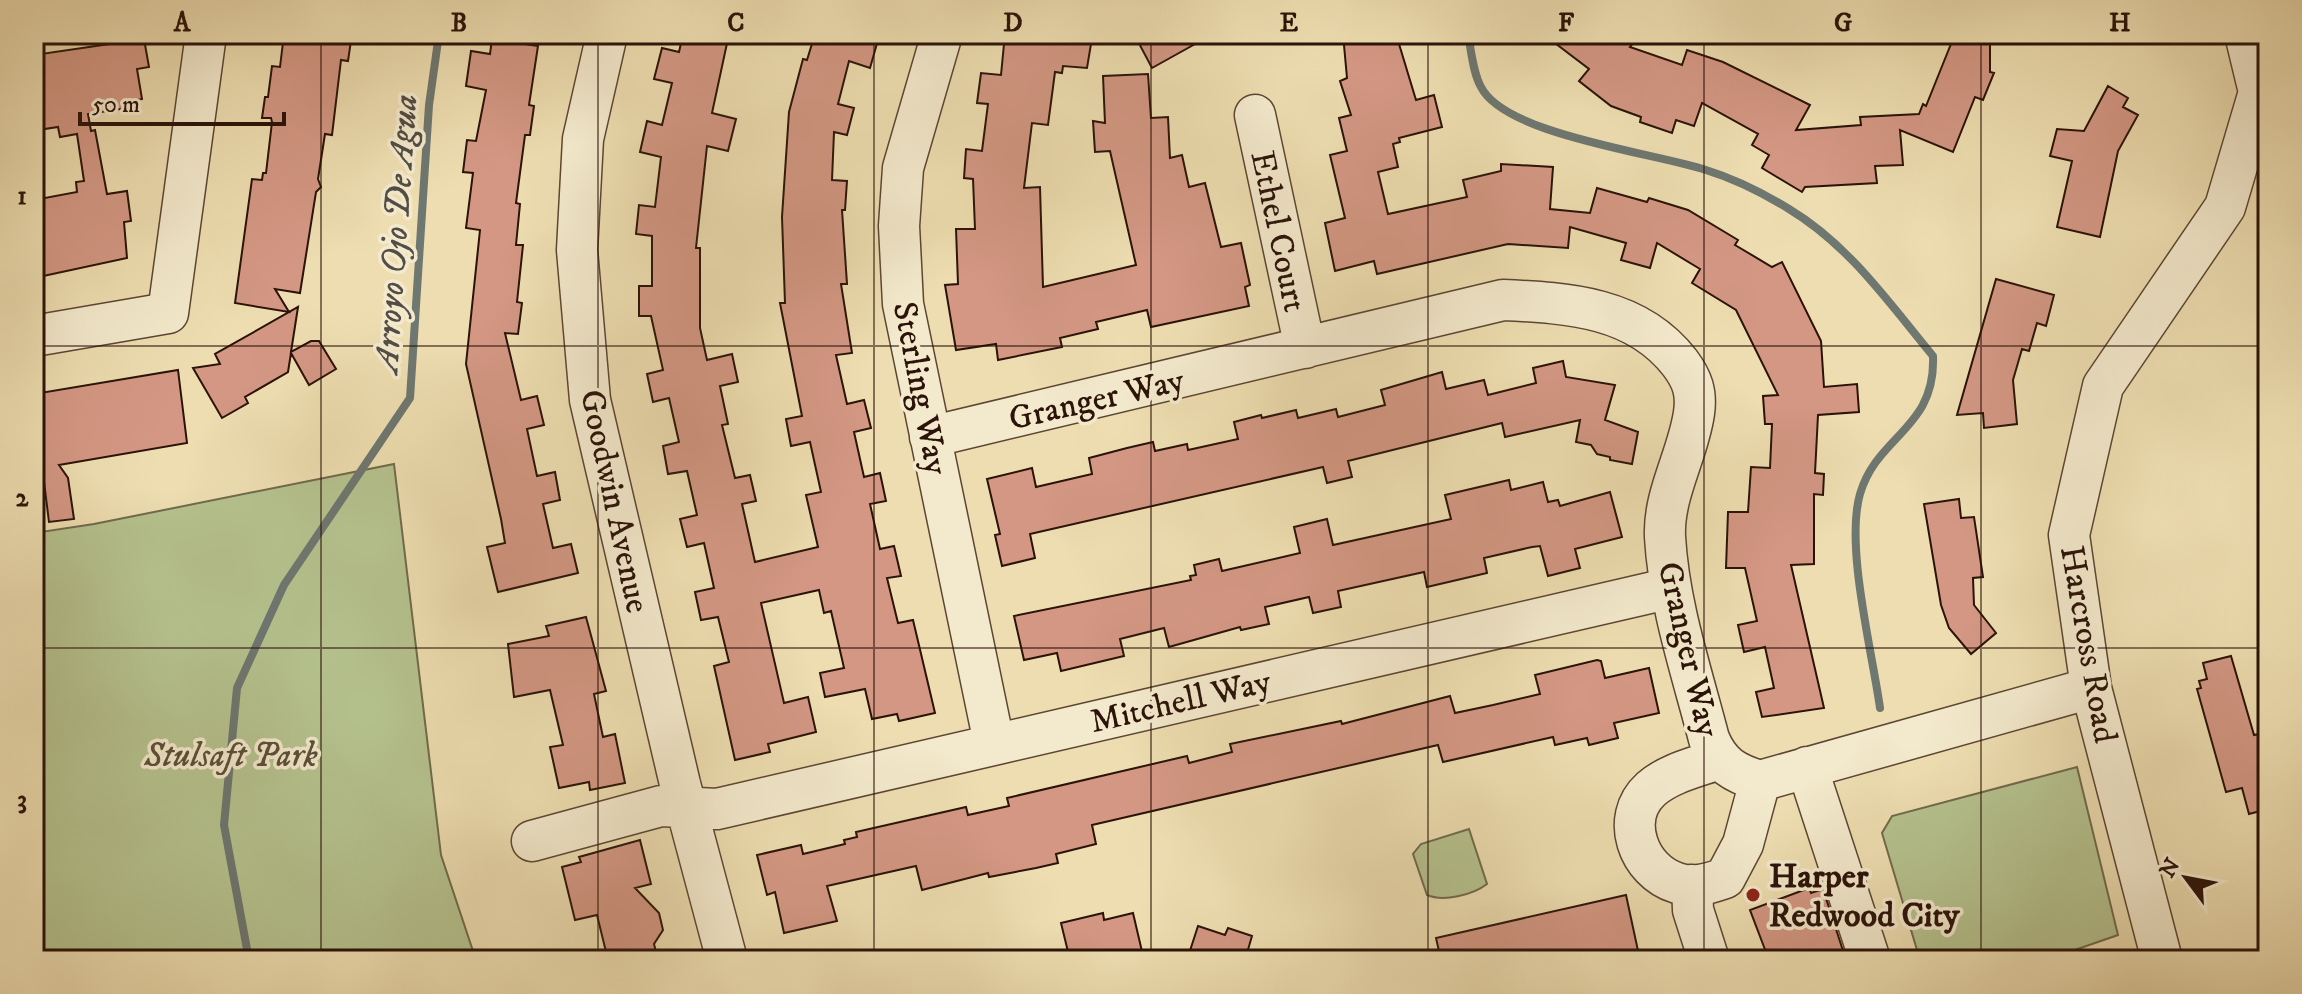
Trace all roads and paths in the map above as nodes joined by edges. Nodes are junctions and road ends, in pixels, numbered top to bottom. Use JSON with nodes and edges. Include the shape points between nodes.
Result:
{"nodes":[{"id":1,"x":206,"y":34,"type":"edge"},
{"id":2,"x":607,"y":34,"type":"edge"},
{"id":3,"x":942,"y":34,"type":"edge"},
{"id":4,"x":2245,"y":34,"type":"edge"},
{"id":5,"x":1255,"y":115,"type":"dead end"},
{"id":6,"x":34,"y":336,"type":"edge"},
{"id":7,"x":1305,"y":348,"type":"junction"},
{"id":8,"x":930,"y":437,"type":"junction"},
{"id":9,"x":1671,"y":588,"type":"junction"},
{"id":10,"x":2091,"y":688,"type":"junction"},
{"id":11,"x":994,"y":743,"type":"junction"},
{"id":12,"x":1719,"y":759,"type":"junction"},
{"id":13,"x":1807,"y":767,"type":"junction"},
{"id":14,"x":1760,"y":781,"type":"junction"},
{"id":15,"x":689,"y":809,"type":"junction"},
{"id":16,"x":532,"y":841,"type":"dead end"},
{"id":17,"x":1692,"y":885,"type":"junction"},
{"id":18,"x":727,"y":960,"type":"edge"},
{"id":19,"x":1709,"y":960,"type":"edge"},
{"id":20,"x":1870,"y":960,"type":"edge"},
{"id":21,"x":2162,"y":960,"type":"edge"}],
"edges":[{"from":1,"to":6,"type":"street","via":[[168,313]]},
{"from":2,"to":15,"type":"street","name":"Goodwin Avenue","via":[[583,139],[577,250],[590,400]]},
{"from":3,"to":8,"type":"street","name":"Sterling Way","via":[[903,168],[899,226],[903,304]]},
{"from":4,"to":10,"type":"street","name":"Harcross Road","via":[[2259,92],[2225,207],[2103,386],[2069,535]]},
{"from":5,"to":7,"type":"street","name":"Ethel Court"},
{"from":7,"to":8,"type":"street","name":"Granger Way"},
{"from":7,"to":9,"type":"street","name":"Granger Way","via":[[1503,300],[1567,303],[1642,326],[1693,381],[1694,413],[1675,470],[1665,534]]},
{"from":8,"to":11,"type":"street","name":"Sterling Way"},
{"from":9,"to":11,"type":"street","name":"Mitchell Way"},
{"from":9,"to":12,"type":"street","name":"Granger Way","via":[[1709,739]]},
{"from":10,"to":13,"type":"street"},
{"from":10,"to":21,"type":"street","name":"Harcross Road"},
{"from":11,"to":15,"type":"street","name":"Mitchell Way","via":[[717,809]]},
{"from":12,"to":14,"type":"street","name":"Granger Way","via":[[1735,774]]},
{"from":12,"to":17,"type":"street","via":[[1662,781],[1636,811],[1635,836],[1643,858],[1678,884]]},
{"from":13,"to":14,"type":"street"},
{"from":13,"to":20,"type":"street"},
{"from":14,"to":17,"type":"street","via":[[1743,844],[1725,878]]},
{"from":15,"to":16,"type":"street","name":"Mitchell Way","via":[[661,806]]},
{"from":15,"to":18,"type":"street","name":"Goodwin Avenue"},
{"from":17,"to":19,"type":"street","via":[[1693,910]]}]}
